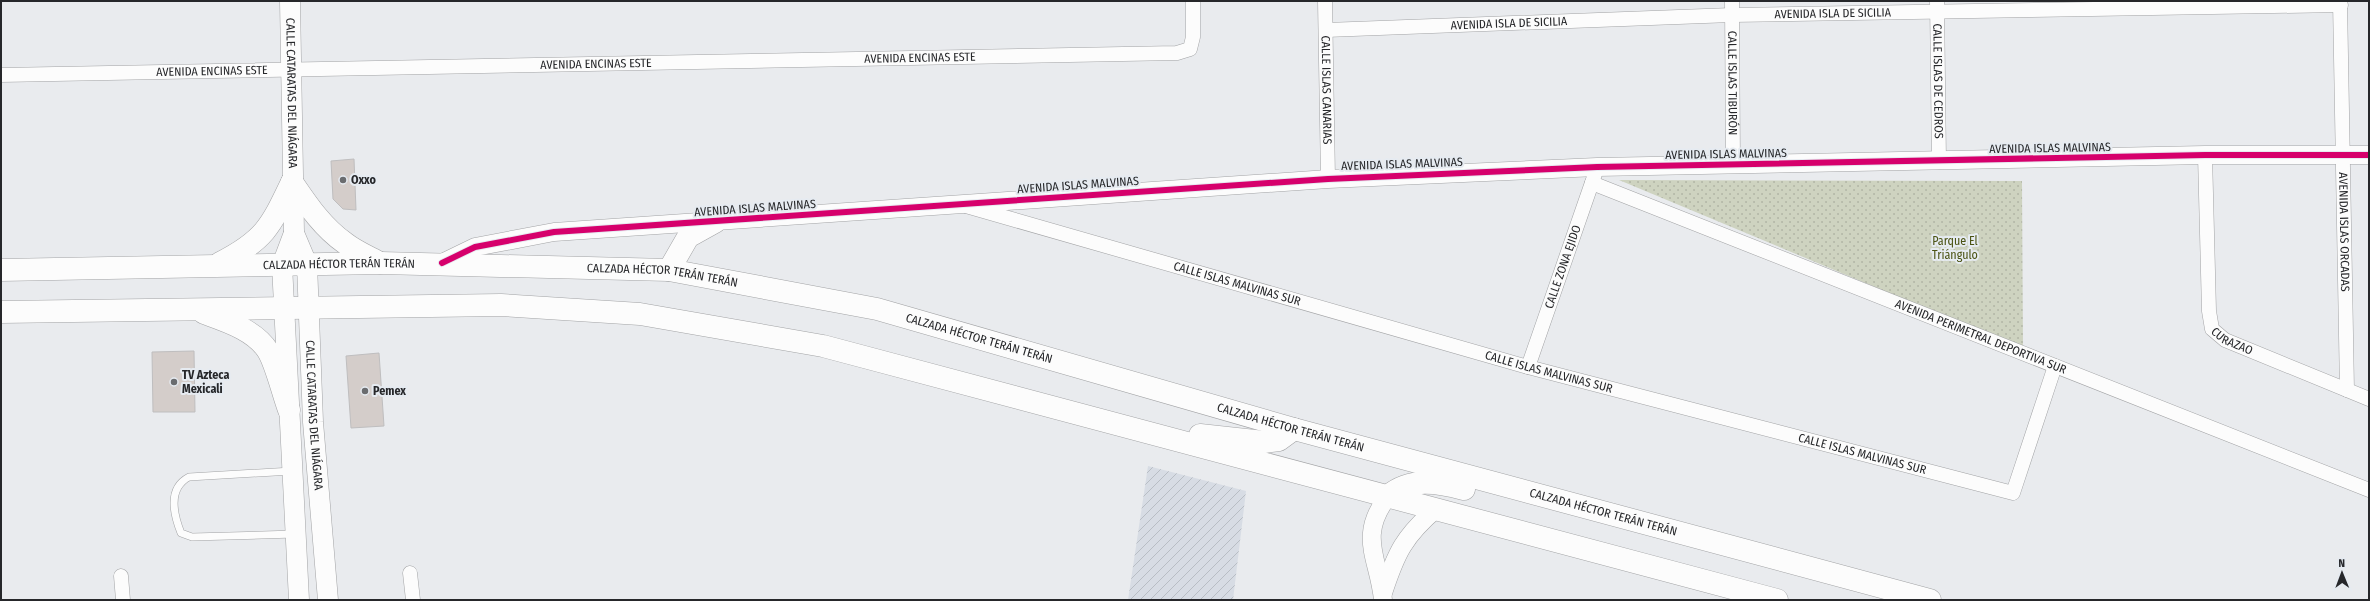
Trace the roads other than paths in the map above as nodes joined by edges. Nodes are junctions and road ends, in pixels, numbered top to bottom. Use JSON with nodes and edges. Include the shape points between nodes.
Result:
{"nodes":[{"id":1,"x":290,"y":1,"type":"edge"},
{"id":2,"x":1193,"y":1,"type":"edge"},
{"id":3,"x":1325,"y":1,"type":"edge"},
{"id":4,"x":1732,"y":1,"type":"edge"},
{"id":5,"x":2341,"y":3,"type":"edge"},
{"id":6,"x":1937,"y":7,"type":"edge"},
{"id":7,"x":1732,"y":15,"type":"junction"},
{"id":8,"x":1326,"y":30,"type":"junction"},
{"id":9,"x":291,"y":69,"type":"junction"},
{"id":10,"x":1,"y":74,"type":"edge"},
{"id":11,"x":2343,"y":155,"type":"junction"},
{"id":12,"x":2369,"y":155,"type":"edge"},
{"id":13,"x":2205,"y":156,"type":"junction"},
{"id":14,"x":1939,"y":162,"type":"junction"},
{"id":15,"x":1733,"y":165,"type":"junction"},
{"id":16,"x":1595,"y":175,"type":"junction"},
{"id":17,"x":1328,"y":178,"type":"junction"},
{"id":18,"x":292,"y":182,"type":"junction"},
{"id":19,"x":958,"y":204,"type":"junction"},
{"id":20,"x":714,"y":222,"type":"junction"},
{"id":21,"x":294,"y":233,"type":"junction"},
{"id":22,"x":382,"y":263,"type":"junction"},
{"id":23,"x":442,"y":263,"type":"junction"},
{"id":24,"x":307,"y":264,"type":"junction"},
{"id":25,"x":282,"y":265,"type":"junction"},
{"id":26,"x":216,"y":266,"type":"junction"},
{"id":27,"x":1,"y":270,"type":"edge"},
{"id":28,"x":669,"y":270,"type":"junction"},
{"id":29,"x":283,"y":308,"type":"junction"},
{"id":30,"x":309,"y":308,"type":"junction"},
{"id":31,"x":196,"y":309,"type":"junction"},
{"id":32,"x":1,"y":312,"type":"edge"},
{"id":33,"x":2056,"y":366,"type":"junction"},
{"id":34,"x":1528,"y":367,"type":"junction"},
{"id":35,"x":2347,"y":390,"type":"junction"},
{"id":36,"x":2369,"y":400,"type":"edge"},
{"id":37,"x":289,"y":410,"type":"junction"},
{"id":38,"x":1294,"y":429,"type":"junction"},
{"id":39,"x":1147,"y":432,"type":"junction"},
{"id":40,"x":292,"y":471,"type":"junction"},
{"id":41,"x":2369,"y":490,"type":"edge"},
{"id":42,"x":1534,"y":493,"type":"junction"},
{"id":43,"x":1388,"y":496,"type":"junction"},
{"id":44,"x":1437,"y":508,"type":"junction"},
{"id":45,"x":295,"y":534,"type":"junction"},
{"id":46,"x":410,"y":572,"type":"dead end"},
{"id":47,"x":121,"y":576,"type":"dead end"},
{"id":48,"x":1383,"y":597,"type":"edge"},
{"id":49,"x":123,"y":600,"type":"edge"},
{"id":50,"x":299,"y":600,"type":"edge"},
{"id":51,"x":328,"y":600,"type":"edge"},
{"id":52,"x":413,"y":600,"type":"edge"},
{"id":53,"x":1777,"y":600,"type":"edge"},
{"id":54,"x":1930,"y":600,"type":"edge"}],
"edges":[{"from":1,"to":9,"type":"main road","name":"CALLE CATARATAS DEL NIÁGARA"},
{"from":2,"to":9,"type":"street","name":"AVENIDA ENCINAS ESTE","via":[[1193,37],[1190,49],[1177,53]]},
{"from":3,"to":8,"type":"street","name":"CALLE ISLAS CANARIAS"},
{"from":4,"to":7,"type":"street","name":"CALLE ISLAS TIBURÓN"},
{"from":5,"to":6,"type":"street","name":"AVENIDA ISLA DE SICILIA"},
{"from":5,"to":11,"type":"street","name":"AVENIDA ISLAS ORCADAS"},
{"from":6,"to":7,"type":"street","name":"AVENIDA ISLA DE SICILIA"},
{"from":6,"to":14,"type":"street","name":"CALLE ISLAS DE CEDROS"},
{"from":7,"to":8,"type":"street","name":"AVENIDA ISLA DE SICILIA"},
{"from":7,"to":15,"type":"street","name":"CALLE ISLAS TIBURÓN"},
{"from":8,"to":17,"type":"street","name":"CALLE ISLAS CANARIAS"},
{"from":9,"to":10,"type":"street","name":"AVENIDA ENCINAS ESTE"},
{"from":9,"to":18,"type":"main road","name":"CALLE CATARATAS DEL NIÁGARA"},
{"from":11,"to":12,"type":"street","name":"AVENIDA ISLAS MALVINAS"},
{"from":11,"to":13,"type":"street","name":"AVENIDA ISLAS MALVINAS"},
{"from":11,"to":35,"type":"street","name":"AVENIDA ISLAS ORCADAS"},
{"from":13,"to":14,"type":"street","name":"AVENIDA ISLAS MALVINAS"},
{"from":13,"to":35,"type":"street","name":"CURAZAO","via":[[2209,311],[2212,329],[2225,340]]},
{"from":14,"to":15,"type":"street","name":"AVENIDA ISLAS MALVINAS"},
{"from":15,"to":16,"type":"street","name":"AVENIDA ISLAS MALVINAS"},
{"from":16,"to":17,"type":"street","name":"AVENIDA ISLAS MALVINAS"},
{"from":16,"to":33,"type":"street","name":"AVENIDA PERIMETRAL DEPORTIVA SUR"},
{"from":16,"to":34,"type":"street","name":"CALLE ZONA EJIDO"},
{"from":17,"to":19,"type":"street","name":"AVENIDA ISLAS MALVINAS"},
{"from":18,"to":21,"type":"main road","name":"CALLE CATARATAS DEL NIÁGARA"},
{"from":18,"to":22,"type":"main road","via":[[313,213],[329,229],[346,244]]},
{"from":18,"to":26,"type":"main road","via":[[275,217],[262,236],[245,251]]},
{"from":19,"to":20,"type":"street","name":"AVENIDA ISLAS MALVINAS"},
{"from":19,"to":34,"type":"street","name":"CALLE ISLAS MALVINAS SUR"},
{"from":20,"to":23,"type":"street","name":"AVENIDA ISLAS MALVINAS","via":[[554,232],[475,246]]},
{"from":20,"to":28,"type":"main road","via":[[688,237]]},
{"from":21,"to":24,"type":"main road","name":"CALLE CATARATAS DEL NIÁGARA"},
{"from":21,"to":25,"type":"main road","name":"CALLE CATARATAS DEL NIÁGARA"},
{"from":22,"to":23,"type":"main road","name":"CALZADA HÉCTOR TERÁN TERÁN"},
{"from":22,"to":24,"type":"main road","name":"CALZADA HÉCTOR TERÁN TERÁN"},
{"from":23,"to":28,"type":"main road","name":"CALZADA HÉCTOR TERÁN TERÁN"},
{"from":24,"to":25,"type":"main road","name":"CALZADA HÉCTOR TERÁN TERÁN"},
{"from":24,"to":30,"type":"main road","name":"CALLE CATARATAS DEL NIÁGARA"},
{"from":25,"to":26,"type":"main road","name":"CALZADA HÉCTOR TERÁN TERÁN"},
{"from":25,"to":29,"type":"main road","name":"CALLE CATARATAS DEL NIÁGARA"},
{"from":26,"to":27,"type":"main road","name":"CALZADA HÉCTOR TERÁN TERÁN"},
{"from":28,"to":38,"type":"main road","name":"CALZADA HÉCTOR TERÁN TERÁN","via":[[877,309]]},
{"from":29,"to":30,"type":"main road"},
{"from":29,"to":31,"type":"main road"},
{"from":29,"to":37,"type":"main road","name":"CALLE CATARATAS DEL NIÁGARA"},
{"from":30,"to":39,"type":"main road","via":[[501,305],[640,314],[824,346]]},
{"from":30,"to":51,"type":"main road","name":"CALLE CATARATAS DEL NIÁGARA","via":[[313,422]]},
{"from":31,"to":32,"type":"main road"},
{"from":31,"to":37,"type":"main road","via":[[231,323],[258,339],[268,351]]},
{"from":33,"to":34,"type":"street","name":"CALLE ISLAS MALVINAS SUR","via":[[2013,493]]},
{"from":33,"to":41,"type":"street","name":"AVENIDA PERIMETRAL DEPORTIVA SUR"},
{"from":35,"to":36,"type":"street","name":"CURAZAO"},
{"from":37,"to":40,"type":"main road","name":"CALLE CATARATAS DEL NIÁGARA"},
{"from":38,"to":39,"type":"main road","via":[[1279,440],[1264,442],[1176,432]]},
{"from":38,"to":42,"type":"main road","name":"CALZADA HÉCTOR TERÁN TERÁN"},
{"from":39,"to":43,"type":"main road"},
{"from":40,"to":45,"type":"main road","name":"CALLE CATARATAS DEL NIÁGARA"},
{"from":40,"to":45,"type":"lane","via":[[189,477],[179,482],[174,493],[177,523],[181,532],[192,537]]},
{"from":42,"to":43,"type":"main road","via":[[1514,497],[1494,496],[1438,483],[1421,482],[1396,489]]},
{"from":42,"to":54,"type":"main road","name":"CALZADA HÉCTOR TERÁN TERÁN"},
{"from":43,"to":44,"type":"main road"},
{"from":43,"to":48,"type":"street","via":[[1379,508],[1371,541]]},
{"from":44,"to":48,"type":"street","via":[[1416,526],[1404,541]]},
{"from":44,"to":53,"type":"main road"},
{"from":45,"to":50,"type":"main road","name":"CALLE CATARATAS DEL NIÁGARA"},
{"from":46,"to":52,"type":"street"},
{"from":47,"to":49,"type":"street"}]}
